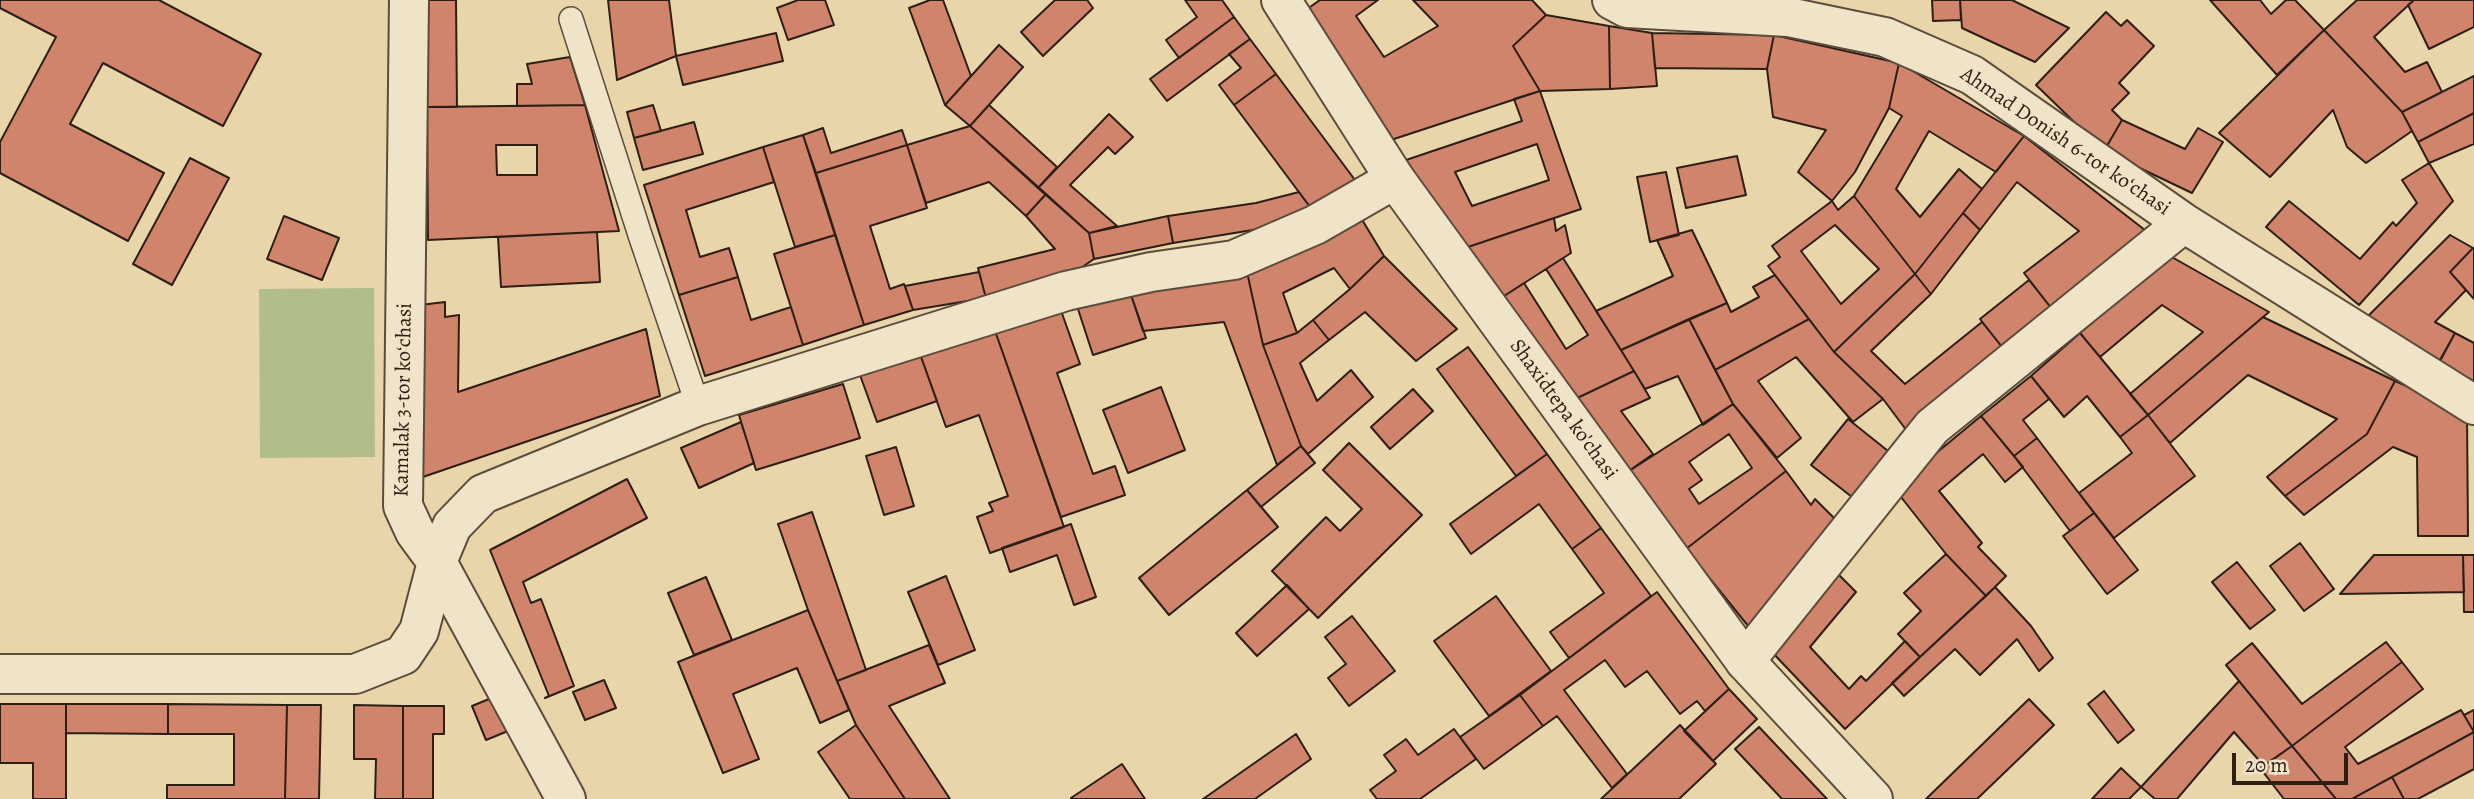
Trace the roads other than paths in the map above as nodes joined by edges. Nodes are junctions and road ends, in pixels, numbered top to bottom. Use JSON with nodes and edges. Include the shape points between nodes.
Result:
{"nodes":[{"id":1,"x":409,"y":0,"type":"edge"},
{"id":2,"x":1281,"y":0,"type":"edge"},
{"id":3,"x":1612,"y":0,"type":"edge"},
{"id":4,"x":571,"y":19,"type":"dead end"},
{"id":5,"x":1395,"y":178,"type":"junction"},
{"id":6,"x":2184,"y":223,"type":"junction"},
{"id":7,"x":2474,"y":405,"type":"edge"},
{"id":8,"x":698,"y":406,"type":"junction"},
{"id":9,"x":437,"y":562,"type":"junction"},
{"id":10,"x":1745,"y":661,"type":"junction"},
{"id":11,"x":0,"y":674,"type":"edge"},
{"id":12,"x":565,"y":799,"type":"edge"},
{"id":13,"x":1873,"y":799,"type":"edge"}],
"edges":[{"from":1,"to":9,"type":"street","name":"Kamalak 3-tor koʻchasi","via":[[403,506]]},
{"from":2,"to":5,"type":"street","name":"Shaxidtepa ko'chasi"},
{"from":3,"to":6,"type":"street","name":"Ahmad Donish 6-tor koʻchasi","via":[[1627,8],[1788,17],[1885,37],[1972,75]]},
{"from":4,"to":8,"type":"lane"},
{"from":5,"to":8,"type":"street","via":[[1315,225],[1234,260],[1066,291]]},
{"from":5,"to":10,"type":"street","name":"Shaxidtepa ko'chasi"},
{"from":6,"to":7,"type":"street","name":"Ahmad Donish 6-tor koʻchasi"},
{"from":6,"to":10,"type":"street","via":[[1932,428]]},
{"from":8,"to":9,"type":"street","via":[[483,494],[452,526]]},
{"from":9,"to":11,"type":"street","via":[[419,631],[403,655],[355,674]]},
{"from":9,"to":12,"type":"street","name":"Kamalak 3-tor koʻchasi"},
{"from":10,"to":13,"type":"street","name":"Shaxidtepa ko'chasi"}]}
